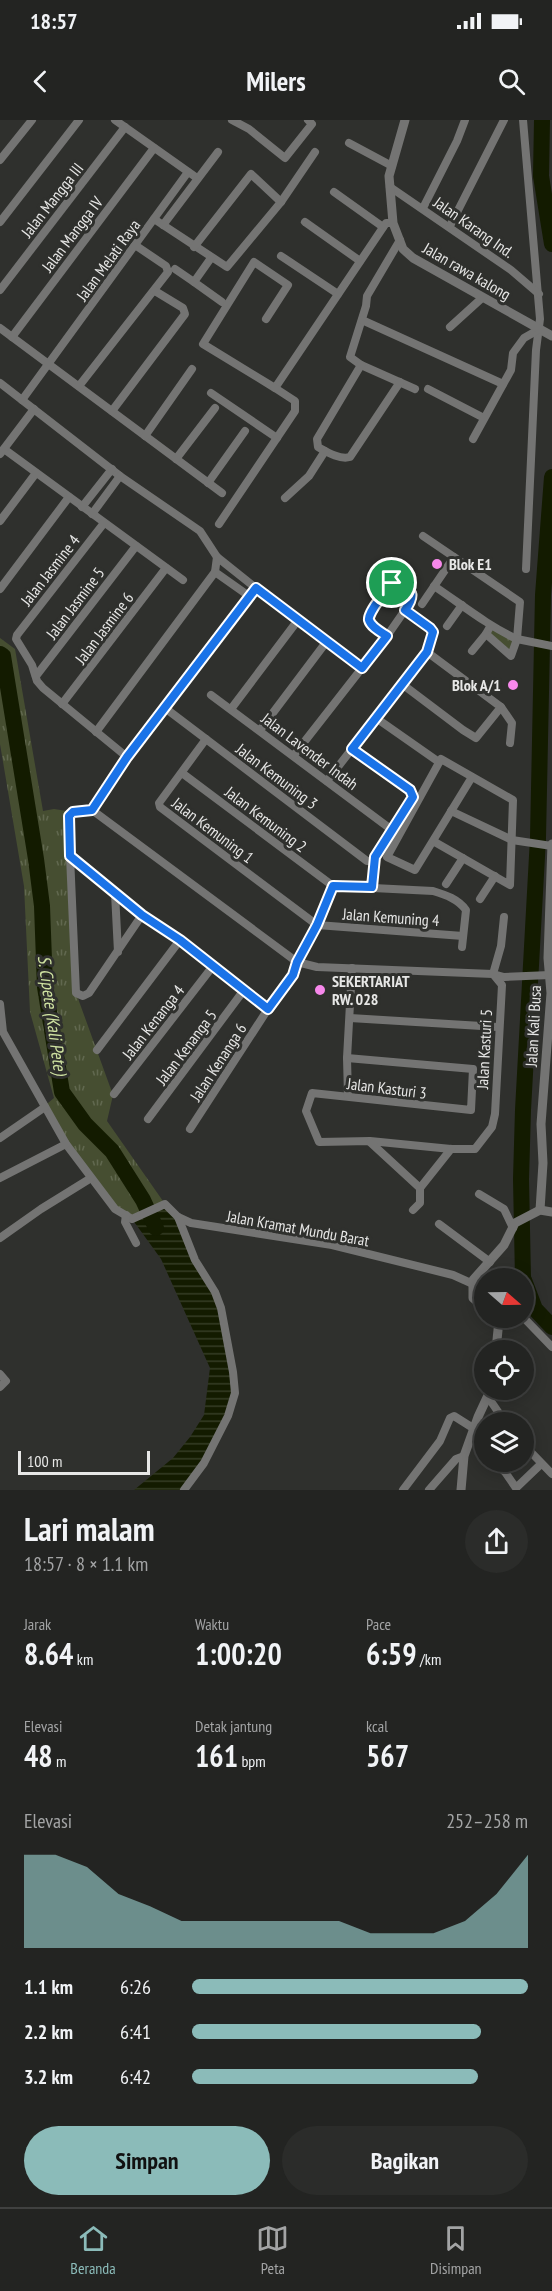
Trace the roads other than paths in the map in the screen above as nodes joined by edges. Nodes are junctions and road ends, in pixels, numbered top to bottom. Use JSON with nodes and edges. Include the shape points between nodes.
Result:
{"nodes":[{"id":1,"x":32,"y":120,"type":"edge"},
{"id":2,"x":79,"y":120,"type":"edge"},
{"id":3,"x":115,"y":120,"type":"edge"},
{"id":4,"x":232,"y":120,"type":"edge"},
{"id":5,"x":308,"y":120,"type":"edge"},
{"id":6,"x":405,"y":120,"type":"edge"},
{"id":7,"x":465,"y":120,"type":"edge"},
{"id":8,"x":504,"y":120,"type":"edge"},
{"id":9,"x":523,"y":120,"type":"edge"},
{"id":10,"x":125,"y":127,"type":"junction"},
{"id":11,"x":349,"y":143,"type":"dead end"},
{"id":12,"x":154,"y":148,"type":"junction"},
{"id":13,"x":218,"y":152,"type":"dead end"},
{"id":14,"x":315,"y":152,"type":"dead end"},
{"id":15,"x":0,"y":160,"type":"edge"},
{"id":16,"x":392,"y":166,"type":"junction"},
{"id":17,"x":188,"y":172,"type":"junction"},
{"id":18,"x":197,"y":178,"type":"junction"},
{"id":19,"x":390,"y":187,"type":"junction"},
{"id":20,"x":334,"y":192,"type":"dead end"},
{"id":21,"x":281,"y":202,"type":"junction"},
{"id":22,"x":423,"y":208,"type":"junction"},
{"id":23,"x":154,"y":219,"type":"junction"},
{"id":24,"x":0,"y":222,"type":"edge"},
{"id":25,"x":305,"y":222,"type":"dead end"},
{"id":26,"x":393,"y":223,"type":"junction"},
{"id":27,"x":163,"y":225,"type":"junction"},
{"id":28,"x":450,"y":226,"type":"junction"},
{"id":29,"x":383,"y":227,"type":"junction"},
{"id":30,"x":400,"y":240,"type":"junction"},
{"id":31,"x":135,"y":245,"type":"junction"},
{"id":32,"x":194,"y":246,"type":"junction"},
{"id":33,"x":281,"y":256,"type":"dead end"},
{"id":34,"x":211,"y":258,"type":"junction"},
{"id":35,"x":360,"y":261,"type":"junction"},
{"id":36,"x":175,"y":269,"type":"dead end"},
{"id":37,"x":194,"y":282,"type":"junction"},
{"id":38,"x":0,"y":290,"type":"edge"},
{"id":39,"x":155,"y":291,"type":"junction"},
{"id":40,"x":338,"y":294,"type":"junction"},
{"id":41,"x":539,"y":294,"type":"junction"},
{"id":42,"x":482,"y":298,"type":"junction"},
{"id":43,"x":222,"y":302,"type":"dead end"},
{"id":44,"x":266,"y":319,"type":"dead end"},
{"id":45,"x":362,"y":320,"type":"junction"},
{"id":46,"x":450,"y":327,"type":"dead end"},
{"id":47,"x":0,"y":328,"type":"edge"},
{"id":48,"x":538,"y":330,"type":"junction"},
{"id":49,"x":552,"y":336,"type":"edge"},
{"id":50,"x":12,"y":337,"type":"junction"},
{"id":51,"x":49,"y":365,"type":"junction"},
{"id":52,"x":361,"y":365,"type":"junction"},
{"id":53,"x":192,"y":369,"type":"dead end"},
{"id":54,"x":400,"y":382,"type":"junction"},
{"id":55,"x":0,"y":383,"type":"edge"},
{"id":56,"x":503,"y":384,"type":"junction"},
{"id":57,"x":79,"y":386,"type":"junction"},
{"id":58,"x":275,"y":388,"type":"junction"},
{"id":59,"x":415,"y":388,"type":"dead end"},
{"id":60,"x":428,"y":389,"type":"dead end"},
{"id":61,"x":210,"y":393,"type":"dead end"},
{"id":62,"x":22,"y":400,"type":"junction"},
{"id":63,"x":215,"y":408,"type":"dead end"},
{"id":64,"x":34,"y":409,"type":"junction"},
{"id":65,"x":112,"y":411,"type":"junction"},
{"id":66,"x":484,"y":418,"type":"junction"},
{"id":67,"x":245,"y":431,"type":"dead end"},
{"id":68,"x":145,"y":436,"type":"junction"},
{"id":69,"x":277,"y":438,"type":"junction"},
{"id":70,"x":473,"y":439,"type":"dead end"},
{"id":71,"x":325,"y":451,"type":"junction"},
{"id":72,"x":2,"y":452,"type":"edge"},
{"id":73,"x":176,"y":459,"type":"junction"},
{"id":74,"x":112,"y":469,"type":"junction"},
{"id":75,"x":36,"y":473,"type":"junction"},
{"id":76,"x":120,"y":476,"type":"junction"},
{"id":77,"x":208,"y":483,"type":"junction"},
{"id":78,"x":222,"y":493,"type":"dead end"},
{"id":79,"x":69,"y":497,"type":"junction"},
{"id":80,"x":285,"y":498,"type":"dead end"},
{"id":81,"x":82,"y":507,"type":"junction"},
{"id":82,"x":92,"y":514,"type":"junction"},
{"id":83,"x":0,"y":521,"type":"edge"},
{"id":84,"x":104,"y":522,"type":"junction"},
{"id":85,"x":219,"y":524,"type":"dead end"},
{"id":86,"x":423,"y":536,"type":"dead end"},
{"id":87,"x":136,"y":546,"type":"junction"},
{"id":88,"x":217,"y":557,"type":"junction"},
{"id":89,"x":454,"y":557,"type":"junction"},
{"id":90,"x":166,"y":568,"type":"junction"},
{"id":91,"x":526,"y":569,"type":"dead end"},
{"id":92,"x":215,"y":572,"type":"junction"},
{"id":93,"x":183,"y":580,"type":"dead end"},
{"id":94,"x":434,"y":586,"type":"junction"},
{"id":95,"x":256,"y":588,"type":"junction"},
{"id":96,"x":0,"y":590,"type":"edge"},
{"id":97,"x":249,"y":596,"type":"junction"},
{"id":98,"x":422,"y":604,"type":"dead end"},
{"id":99,"x":462,"y":605,"type":"junction"},
{"id":100,"x":405,"y":610,"type":"junction"},
{"id":101,"x":298,"y":621,"type":"junction"},
{"id":102,"x":491,"y":625,"type":"junction"},
{"id":103,"x":447,"y":626,"type":"dead end"},
{"id":104,"x":486,"y":634,"type":"junction"},
{"id":105,"x":387,"y":636,"type":"junction"},
{"id":106,"x":517,"y":639,"type":"junction"},
{"id":107,"x":327,"y":641,"type":"junction"},
{"id":108,"x":552,"y":646,"type":"edge"},
{"id":109,"x":472,"y":651,"type":"dead end"},
{"id":110,"x":427,"y":652,"type":"junction"},
{"id":111,"x":362,"y":668,"type":"junction"},
{"id":112,"x":36,"y":676,"type":"junction"},
{"id":113,"x":402,"y":684,"type":"junction"},
{"id":114,"x":211,"y":695,"type":"dead end"},
{"id":115,"x":62,"y":704,"type":"junction"},
{"id":116,"x":501,"y":707,"type":"junction"},
{"id":117,"x":165,"y":708,"type":"junction"},
{"id":118,"x":231,"y":709,"type":"junction"},
{"id":119,"x":376,"y":718,"type":"junction"},
{"id":120,"x":260,"y":730,"type":"junction"},
{"id":121,"x":96,"y":732,"type":"junction"},
{"id":122,"x":206,"y":740,"type":"junction"},
{"id":123,"x":510,"y":743,"type":"dead end"},
{"id":124,"x":352,"y":749,"type":"junction"},
{"id":125,"x":294,"y":756,"type":"junction"},
{"id":126,"x":127,"y":757,"type":"junction"},
{"id":127,"x":436,"y":760,"type":"dead end"},
{"id":128,"x":182,"y":773,"type":"junction"},
{"id":129,"x":472,"y":777,"type":"junction"},
{"id":130,"x":327,"y":781,"type":"junction"},
{"id":131,"x":92,"y":810,"type":"junction"},
{"id":132,"x":451,"y":811,"type":"junction"},
{"id":133,"x":392,"y":830,"type":"junction"},
{"id":134,"x":512,"y":840,"type":"junction"},
{"id":135,"x":432,"y":841,"type":"junction"},
{"id":136,"x":552,"y":845,"type":"edge"},
{"id":137,"x":70,"y":856,"type":"junction"},
{"id":138,"x":463,"y":858,"type":"junction"},
{"id":139,"x":374,"y":861,"type":"junction"},
{"id":140,"x":495,"y":876,"type":"junction"},
{"id":141,"x":446,"y":884,"type":"dead end"},
{"id":142,"x":333,"y":886,"type":"junction"},
{"id":143,"x":372,"y":887,"type":"junction"},
{"id":144,"x":115,"y":893,"type":"junction"},
{"id":145,"x":480,"y":899,"type":"dead end"},
{"id":146,"x":142,"y":915,"type":"junction"},
{"id":147,"x":504,"y":917,"type":"dead end"},
{"id":148,"x":317,"y":925,"type":"junction"},
{"id":149,"x":463,"y":936,"type":"junction"},
{"id":150,"x":180,"y":940,"type":"junction"},
{"id":151,"x":462,"y":947,"type":"dead end"},
{"id":152,"x":118,"y":952,"type":"junction"},
{"id":153,"x":297,"y":962,"type":"junction"},
{"id":154,"x":213,"y":966,"type":"junction"},
{"id":155,"x":352,"y":968,"type":"junction"},
{"id":156,"x":493,"y":974,"type":"junction"},
{"id":157,"x":550,"y":975,"type":"junction"},
{"id":158,"x":244,"y":990,"type":"junction"},
{"id":159,"x":0,"y":1004,"type":"edge"},
{"id":160,"x":268,"y":1009,"type":"junction"},
{"id":161,"x":350,"y":1018,"type":"junction"},
{"id":162,"x":498,"y":1027,"type":"junction"},
{"id":163,"x":98,"y":1050,"type":"dead end"},
{"id":164,"x":347,"y":1058,"type":"junction"},
{"id":165,"x":114,"y":1094,"type":"dead end"},
{"id":166,"x":348,"y":1096,"type":"junction"},
{"id":167,"x":45,"y":1107,"type":"junction"},
{"id":168,"x":148,"y":1119,"type":"dead end"},
{"id":169,"x":190,"y":1129,"type":"dead end"},
{"id":170,"x":0,"y":1138,"type":"edge"},
{"id":171,"x":370,"y":1141,"type":"junction"},
{"id":172,"x":66,"y":1144,"type":"junction"},
{"id":173,"x":451,"y":1149,"type":"junction"},
{"id":174,"x":0,"y":1178,"type":"edge"},
{"id":175,"x":91,"y":1178,"type":"junction"},
{"id":176,"x":420,"y":1188,"type":"junction"},
{"id":177,"x":479,"y":1194,"type":"dead end"},
{"id":178,"x":413,"y":1210,"type":"dead end"},
{"id":179,"x":540,"y":1210,"type":"junction"},
{"id":180,"x":552,"y":1212,"type":"edge"},
{"id":181,"x":129,"y":1217,"type":"junction"},
{"id":182,"x":178,"y":1217,"type":"junction"},
{"id":183,"x":439,"y":1224,"type":"dead end"},
{"id":184,"x":514,"y":1225,"type":"junction"},
{"id":185,"x":0,"y":1238,"type":"edge"},
{"id":186,"x":136,"y":1243,"type":"dead end"},
{"id":187,"x":490,"y":1262,"type":"junction"},
{"id":188,"x":472,"y":1284,"type":"junction"},
{"id":189,"x":474,"y":1299,"type":"edge"},
{"id":190,"x":534,"y":1328,"type":"edge"},
{"id":191,"x":552,"y":1347,"type":"edge"},
{"id":192,"x":0,"y":1374,"type":"edge"},
{"id":193,"x":0,"y":1387,"type":"edge"},
{"id":194,"x":487,"y":1400,"type":"edge"},
{"id":195,"x":473,"y":1428,"type":"junction"},
{"id":196,"x":464,"y":1456,"type":"junction"},
{"id":197,"x":534,"y":1456,"type":"edge"},
{"id":198,"x":541,"y":1464,"type":"junction"},
{"id":199,"x":505,"y":1472,"type":"edge"},
{"id":200,"x":552,"y":1474,"type":"edge"},
{"id":201,"x":515,"y":1489,"type":"edge"},
{"id":202,"x":184,"y":1490,"type":"edge"},
{"id":203,"x":403,"y":1490,"type":"edge"},
{"id":204,"x":429,"y":1490,"type":"edge"},
{"id":205,"x":461,"y":1490,"type":"edge"}],
"edges":[{"from":1,"to":15,"type":"street"},
{"from":2,"to":24,"type":"street"},
{"from":3,"to":10,"type":"street"},
{"from":4,"to":5,"type":"street","via":[[285,158],[312,124]]},
{"from":6,"to":16,"type":"street","name":"Jalan rawa kalong"},
{"from":7,"to":22,"type":"street"},
{"from":8,"to":28,"type":"street"},
{"from":9,"to":41,"type":"street"},
{"from":10,"to":12,"type":"street"},
{"from":10,"to":38,"type":"street","name":"Jalan Mangga III"},
{"from":11,"to":16,"type":"street"},
{"from":12,"to":17,"type":"street"},
{"from":12,"to":50,"type":"street","name":"Jalan Mangga IV"},
{"from":13,"to":18,"type":"street"},
{"from":14,"to":21,"type":"street"},
{"from":16,"to":19,"type":"street","name":"Jalan rawa kalong"},
{"from":17,"to":18,"type":"street"},
{"from":17,"to":23,"type":"street","name":"Jalan Melati Raya"},
{"from":18,"to":27,"type":"street"},
{"from":19,"to":22,"type":"street","name":"Jalan Karang Ind."},
{"from":19,"to":26,"type":"street","name":"Jalan rawa kalong"},
{"from":20,"to":29,"type":"street"},
{"from":21,"to":32,"type":"street","via":[[251,174]]},
{"from":21,"to":34,"type":"street","via":[[227,267]]},
{"from":22,"to":28,"type":"street","name":"Jalan Karang Ind."},
{"from":23,"to":27,"type":"street"},
{"from":23,"to":31,"type":"street","name":"Jalan Melati Raya"},
{"from":25,"to":35,"type":"street"},
{"from":26,"to":29,"type":"street"},
{"from":26,"to":30,"type":"street","name":"Jalan rawa kalong"},
{"from":27,"to":32,"type":"street"},
{"from":28,"to":41,"type":"street","name":"Jalan Karang Ind."},
{"from":29,"to":35,"type":"street"},
{"from":30,"to":42,"type":"street","name":"Jalan rawa kalong","via":[[413,258]]},
{"from":30,"to":45,"type":"street","via":[[367,296]]},
{"from":31,"to":39,"type":"street","via":[[168,268]]},
{"from":31,"to":51,"type":"street","name":"Jalan Melati Raya"},
{"from":32,"to":34,"type":"street"},
{"from":33,"to":40,"type":"street"},
{"from":34,"to":37,"type":"street"},
{"from":35,"to":40,"type":"street"},
{"from":36,"to":37,"type":"street"},
{"from":37,"to":43,"type":"street"},
{"from":39,"to":57,"type":"street"},
{"from":39,"to":65,"type":"street","via":[[183,308],[185,314]]},
{"from":40,"to":58,"type":"street"},
{"from":41,"to":48,"type":"street"},
{"from":42,"to":46,"type":"street"},
{"from":42,"to":48,"type":"street","name":"Jalan rawa kalong"},
{"from":44,"to":58,"type":"street","via":[[288,285],[254,262],[203,344]]},
{"from":45,"to":52,"type":"street","via":[[350,357]]},
{"from":45,"to":56,"type":"street"},
{"from":47,"to":50,"type":"street"},
{"from":48,"to":49,"type":"street","name":"Jalan rawa kalong"},
{"from":48,"to":56,"type":"street","via":[[524,338],[513,353],[511,370]]},
{"from":48,"to":91,"type":"street"},
{"from":50,"to":51,"type":"street"},
{"from":51,"to":57,"type":"street"},
{"from":51,"to":62,"type":"street","name":"Jalan Melati Raya"},
{"from":52,"to":54,"type":"street"},
{"from":52,"to":71,"type":"street","via":[[317,439],[318,447]]},
{"from":53,"to":68,"type":"street"},
{"from":54,"to":59,"type":"street"},
{"from":54,"to":71,"type":"street","via":[[350,457]]},
{"from":55,"to":62,"type":"street"},
{"from":56,"to":66,"type":"street"},
{"from":57,"to":65,"type":"street"},
{"from":58,"to":69,"type":"street","via":[[293,399],[297,407]]},
{"from":60,"to":66,"type":"street"},
{"from":61,"to":69,"type":"street"},
{"from":62,"to":64,"type":"street"},
{"from":63,"to":73,"type":"street"},
{"from":64,"to":72,"type":"street"},
{"from":64,"to":74,"type":"street"},
{"from":65,"to":68,"type":"street"},
{"from":66,"to":70,"type":"street"},
{"from":67,"to":77,"type":"street"},
{"from":68,"to":73,"type":"street"},
{"from":69,"to":85,"type":"street"},
{"from":71,"to":80,"type":"street","via":[[309,476]]},
{"from":72,"to":75,"type":"street"},
{"from":73,"to":77,"type":"street"},
{"from":74,"to":76,"type":"street"},
{"from":74,"to":81,"type":"street"},
{"from":75,"to":79,"type":"street"},
{"from":75,"to":83,"type":"street"},
{"from":76,"to":82,"type":"street"},
{"from":76,"to":88,"type":"street","via":[[201,531]]},
{"from":77,"to":78,"type":"street"},
{"from":79,"to":81,"type":"street"},
{"from":79,"to":96,"type":"street"},
{"from":81,"to":82,"type":"street"},
{"from":82,"to":84,"type":"street"},
{"from":84,"to":87,"type":"street"},
{"from":84,"to":112,"type":"street","name":"Jalan Jasmine 4","via":[[17,635],[17,643]]},
{"from":86,"to":89,"type":"street"},
{"from":87,"to":90,"type":"street"},
{"from":87,"to":112,"type":"street","name":"Jalan Jasmine 5"},
{"from":88,"to":92,"type":"street"},
{"from":88,"to":95,"type":"street"},
{"from":89,"to":94,"type":"street"},
{"from":89,"to":106,"type":"street","via":[[520,602]]},
{"from":90,"to":93,"type":"street"},
{"from":90,"to":115,"type":"street","name":"Jalan Jasmine 6"},
{"from":92,"to":97,"type":"street"},
{"from":92,"to":121,"type":"street"},
{"from":94,"to":98,"type":"street"},
{"from":94,"to":99,"type":"street"},
{"from":95,"to":97,"type":"street"},
{"from":95,"to":101,"type":"street"},
{"from":97,"to":117,"type":"street"},
{"from":99,"to":102,"type":"street"},
{"from":99,"to":103,"type":"street"},
{"from":100,"to":105,"type":"street"},
{"from":100,"to":105,"type":"street","via":[[413,596],[400,584],[392,583],[369,615],[369,622]]},
{"from":100,"to":110,"type":"street","via":[[433,632]]},
{"from":101,"to":107,"type":"street"},
{"from":101,"to":118,"type":"street"},
{"from":102,"to":104,"type":"street"},
{"from":102,"to":106,"type":"street"},
{"from":104,"to":106,"type":"street","via":[[511,656]]},
{"from":104,"to":109,"type":"street"},
{"from":105,"to":111,"type":"street"},
{"from":106,"to":108,"type":"street"},
{"from":107,"to":111,"type":"street"},
{"from":107,"to":120,"type":"street"},
{"from":110,"to":113,"type":"street"},
{"from":110,"to":116,"type":"street"},
{"from":111,"to":125,"type":"street"},
{"from":112,"to":115,"type":"street","via":[[43,688]]},
{"from":113,"to":116,"type":"street","via":[[476,738]]},
{"from":113,"to":119,"type":"street"},
{"from":114,"to":118,"type":"street","name":"Jalan Lavender Indah"},
{"from":115,"to":121,"type":"street"},
{"from":116,"to":123,"type":"street","via":[[512,723]]},
{"from":117,"to":122,"type":"street","name":"Jalan Kemuning 3"},
{"from":117,"to":126,"type":"street"},
{"from":118,"to":120,"type":"street","name":"Jalan Lavender Indah"},
{"from":119,"to":124,"type":"street"},
{"from":119,"to":127,"type":"street"},
{"from":120,"to":125,"type":"street","name":"Jalan Lavender Indah"},
{"from":121,"to":126,"type":"street"},
{"from":122,"to":128,"type":"street","name":"Jalan Kemuning 1"},
{"from":122,"to":139,"type":"street","name":"Jalan Kemuning 3","via":[[367,861]]},
{"from":124,"to":130,"type":"street"},
{"from":124,"to":133,"type":"street","via":[[413,793]]},
{"from":125,"to":130,"type":"street","name":"Jalan Lavender Indah"},
{"from":126,"to":131,"type":"street"},
{"from":128,"to":142,"type":"street","name":"Jalan Kemuning 2"},
{"from":128,"to":148,"type":"street","name":"Jalan Kemuning 1","via":[[159,803],[160,807]]},
{"from":129,"to":132,"type":"street"},
{"from":129,"to":134,"type":"street","via":[[513,800]]},
{"from":129,"to":135,"type":"street","via":[[441,759],[387,857],[415,870]]},
{"from":130,"to":133,"type":"street","name":"Jalan Lavender Indah"},
{"from":131,"to":137,"type":"street","via":[[69,816]]},
{"from":131,"to":153,"type":"street"},
{"from":132,"to":134,"type":"street"},
{"from":132,"to":135,"type":"street"},
{"from":133,"to":139,"type":"street"},
{"from":134,"to":136,"type":"street"},
{"from":134,"to":140,"type":"street","via":[[510,885]]},
{"from":135,"to":138,"type":"street"},
{"from":136,"to":157,"type":"street","name":"Jalan Kali Busa"},
{"from":137,"to":144,"type":"street"},
{"from":137,"to":152,"type":"street","via":[[76,993],[88,993]]},
{"from":138,"to":140,"type":"street"},
{"from":138,"to":141,"type":"street"},
{"from":139,"to":143,"type":"street"},
{"from":140,"to":145,"type":"street"},
{"from":142,"to":143,"type":"street"},
{"from":142,"to":148,"type":"street","name":"Jalan Kenanga 6"},
{"from":143,"to":149,"type":"street","via":[[433,891],[461,903],[466,910]]},
{"from":144,"to":146,"type":"street"},
{"from":144,"to":152,"type":"street"},
{"from":146,"to":150,"type":"street"},
{"from":146,"to":152,"type":"street"},
{"from":147,"to":156,"type":"street"},
{"from":148,"to":149,"type":"street","name":"Jalan Kemuning 4"},
{"from":148,"to":153,"type":"street","name":"Jalan Kenanga 6"},
{"from":149,"to":151,"type":"street"},
{"from":150,"to":154,"type":"street"},
{"from":150,"to":163,"type":"street"},
{"from":153,"to":155,"type":"street"},
{"from":153,"to":160,"type":"street","name":"Jalan Kenanga 6","via":[[293,975]]},
{"from":154,"to":158,"type":"street"},
{"from":154,"to":165,"type":"street","name":"Jalan Kenanga 4"},
{"from":155,"to":156,"type":"street"},
{"from":155,"to":161,"type":"street"},
{"from":156,"to":157,"type":"street"},
{"from":156,"to":162,"type":"street","name":"Jalan Kasturi 5","via":[[502,985]]},
{"from":157,"to":179,"type":"street","name":"Jalan Kali Busa"},
{"from":158,"to":160,"type":"street"},
{"from":158,"to":168,"type":"street","name":"Jalan Kenanga 5"},
{"from":159,"to":167,"type":"street","via":[[3,1032]]},
{"from":160,"to":169,"type":"street","name":"Jalan Kenanga 6"},
{"from":161,"to":162,"type":"street"},
{"from":161,"to":164,"type":"street"},
{"from":162,"to":173,"type":"street","name":"Jalan Kasturi 5","via":[[492,1127],[475,1149]]},
{"from":164,"to":166,"type":"street"},
{"from":164,"to":166,"type":"street","name":"Jalan Kasturi 3","via":[[474,1070],[470,1111]]},
{"from":166,"to":171,"type":"street","name":"Jalan Kasturi 3","via":[[312,1093],[306,1111],[319,1142]]},
{"from":167,"to":170,"type":"street"},
{"from":167,"to":172,"type":"street"},
{"from":171,"to":173,"type":"street"},
{"from":171,"to":176,"type":"street"},
{"from":172,"to":174,"type":"street"},
{"from":172,"to":175,"type":"street"},
{"from":173,"to":176,"type":"street"},
{"from":175,"to":181,"type":"street","via":[[115,1209]]},
{"from":175,"to":185,"type":"street"},
{"from":176,"to":178,"type":"street","via":[[420,1203]]},
{"from":177,"to":184,"type":"street","via":[[504,1209]]},
{"from":179,"to":180,"type":"street"},
{"from":179,"to":184,"type":"street"},
{"from":181,"to":182,"type":"street","name":"Jalan Kramat Mundu Barat","via":[[165,1204]]},
{"from":181,"to":186,"type":"street","via":[[125,1222]]},
{"from":182,"to":188,"type":"street","name":"Jalan Kramat Mundu Barat","via":[[191,1223],[332,1245],[453,1275]]},
{"from":182,"to":202,"type":"street","via":[[220,1308],[235,1393],[228,1416],[204,1462]]},
{"from":183,"to":187,"type":"street"},
{"from":184,"to":187,"type":"street"},
{"from":187,"to":188,"type":"street"},
{"from":188,"to":189,"type":"street"},
{"from":190,"to":191,"type":"street"},
{"from":192,"to":193,"type":"street","via":[[6,1381]]},
{"from":194,"to":195,"type":"street"},
{"from":195,"to":196,"type":"street"},
{"from":195,"to":203,"type":"street","via":[[454,1416],[450,1418],[440,1441]]},
{"from":196,"to":204,"type":"street","via":[[456,1459]]},
{"from":196,"to":205,"type":"street"},
{"from":197,"to":198,"type":"street"},
{"from":198,"to":200,"type":"street"},
{"from":198,"to":201,"type":"street"},
{"from":199,"to":201,"type":"street"}]}
